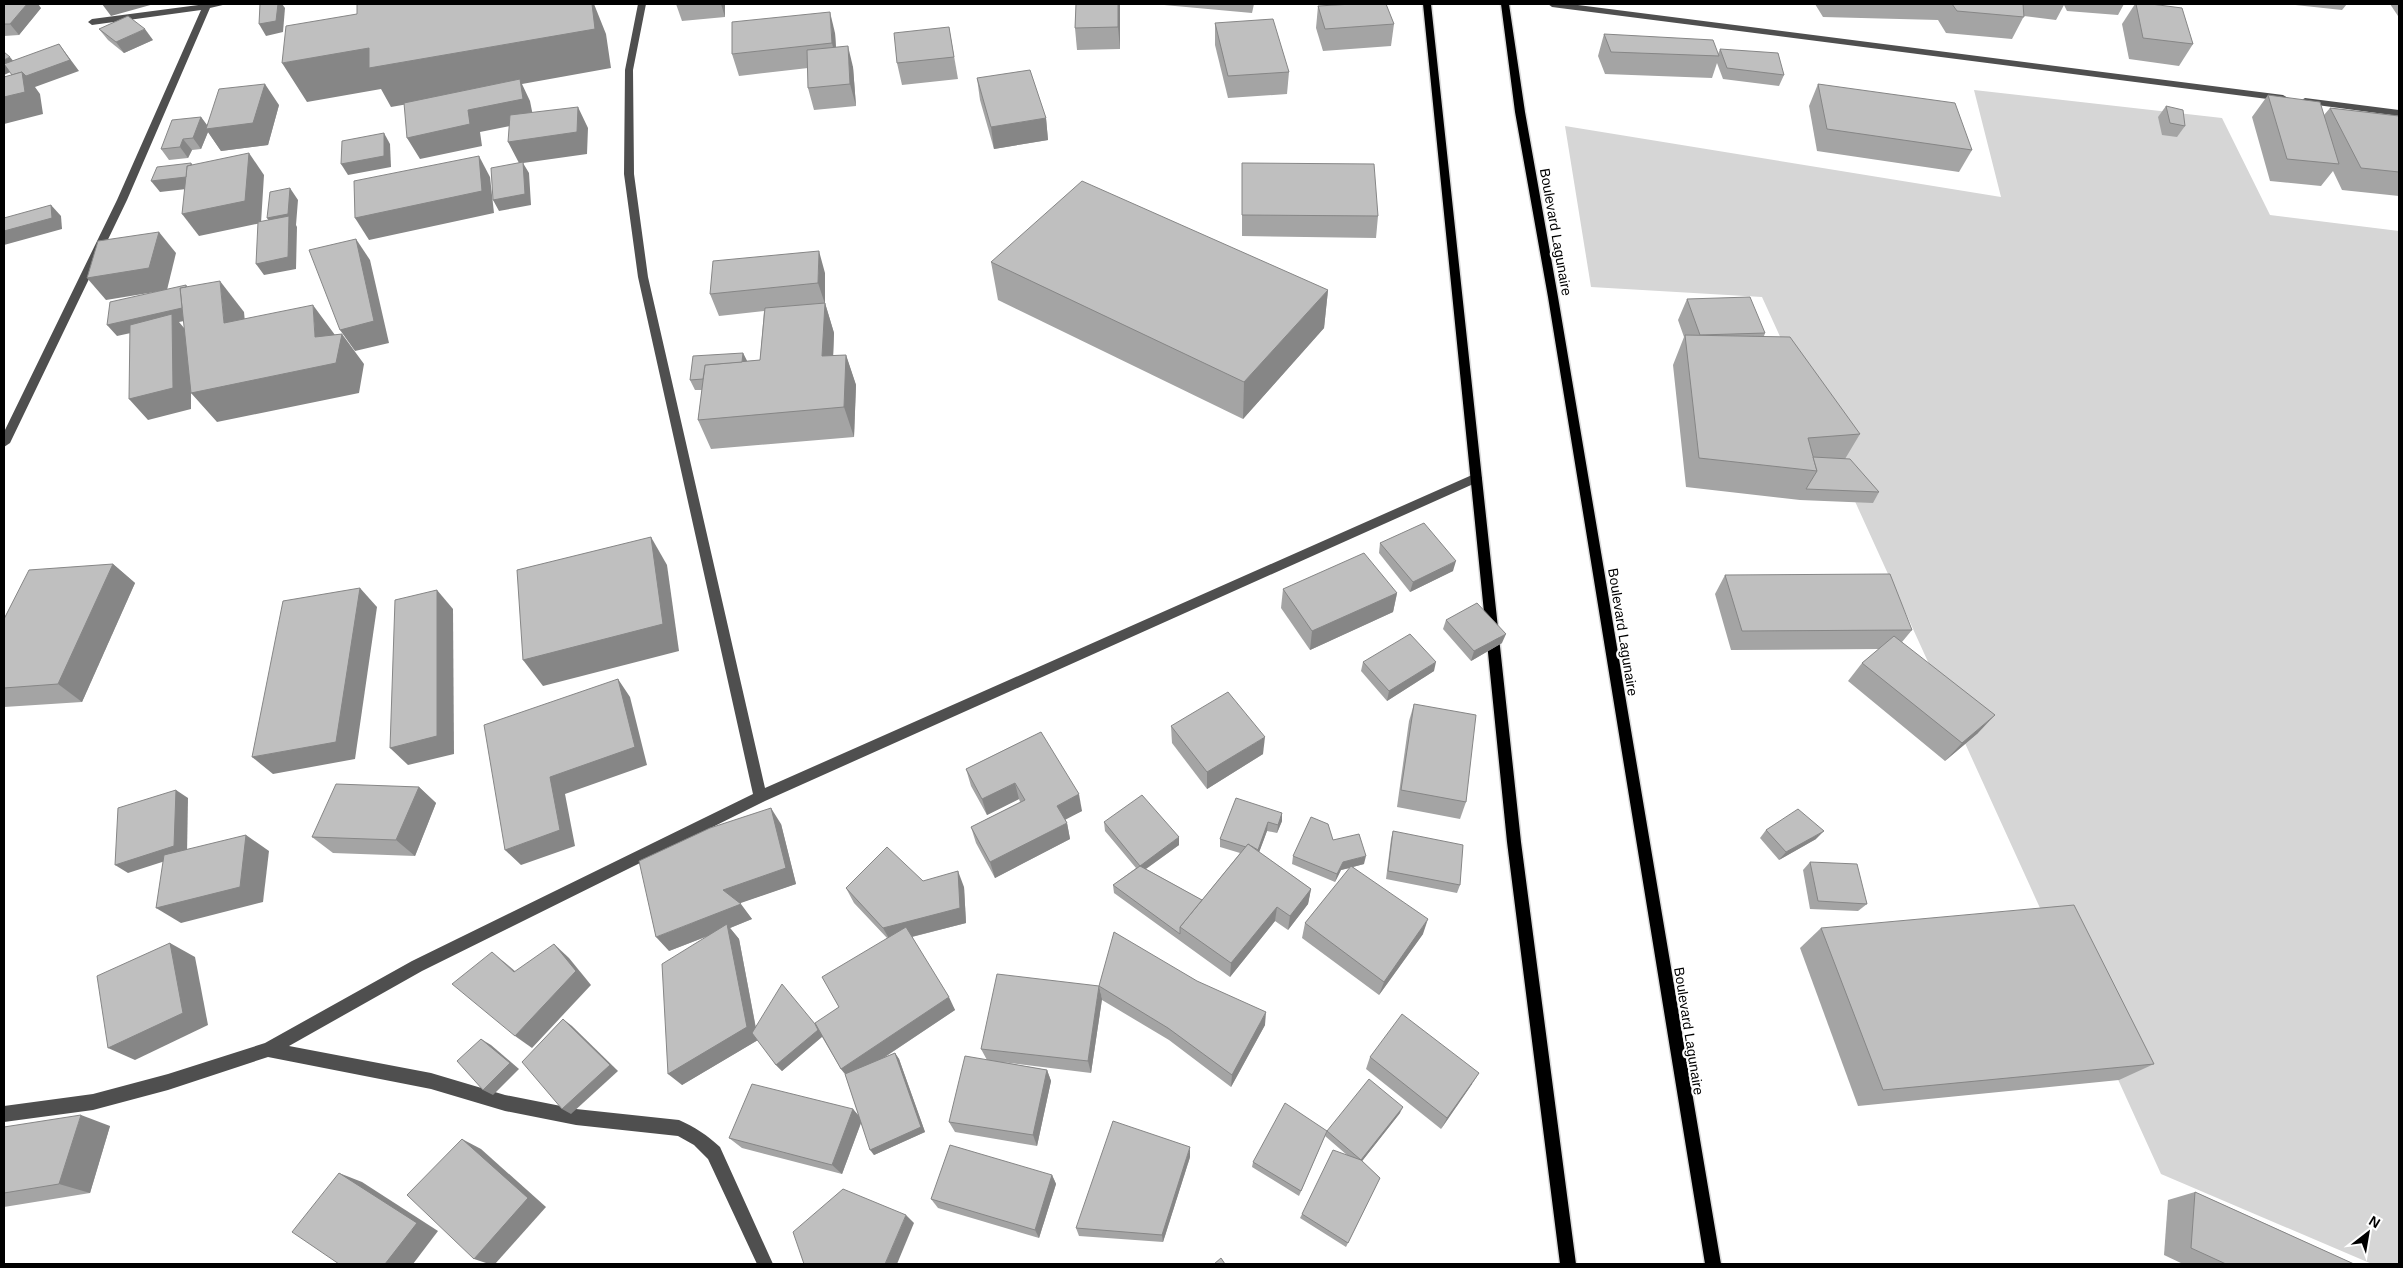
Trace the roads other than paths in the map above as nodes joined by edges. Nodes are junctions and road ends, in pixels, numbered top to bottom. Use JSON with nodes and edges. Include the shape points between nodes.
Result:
{"nodes":[{"id":1,"x":223,"y":4,"type":"edge"},
{"id":2,"x":642,"y":4,"type":"edge"},
{"id":3,"x":1427,"y":4,"type":"edge"},
{"id":4,"x":1505,"y":4,"type":"edge"},
{"id":5,"x":1552,"y":4,"type":"edge"},
{"id":6,"x":206,"y":6,"type":"junction"},
{"id":7,"x":92,"y":22,"type":"dead end"},
{"id":8,"x":2399,"y":113,"type":"edge"},
{"id":9,"x":4,"y":442,"type":"edge"},
{"id":10,"x":1476,"y":478,"type":"junction"},
{"id":11,"x":760,"y":797,"type":"junction"},
{"id":12,"x":268,"y":1049,"type":"junction"},
{"id":13,"x":4,"y":1114,"type":"edge"},
{"id":14,"x":765,"y":1264,"type":"edge"},
{"id":15,"x":1568,"y":1264,"type":"edge"},
{"id":16,"x":1713,"y":1264,"type":"edge"}],
"edges":[{"from":1,"to":6,"type":"street"},
{"from":2,"to":11,"type":"street","via":[[630,70],[629,174],[643,277]]},
{"from":3,"to":10,"type":"main road"},
{"from":4,"to":16,"type":"main road","name":"Boulevard Lagunaire","via":[[1520,112]]},
{"from":5,"to":8,"type":"street"},
{"from":6,"to":7,"type":"street"},
{"from":6,"to":9,"type":"street","via":[[122,200]]},
{"from":10,"to":11,"type":"street"},
{"from":10,"to":15,"type":"main road","via":[[1514,842]]},
{"from":11,"to":12,"type":"street","via":[[417,966]]},
{"from":12,"to":13,"type":"street","via":[[168,1082],[93,1102]]},
{"from":12,"to":14,"type":"street","via":[[431,1081],[505,1103],[567,1115],[679,1128],[700,1139],[714,1153]]}]}
